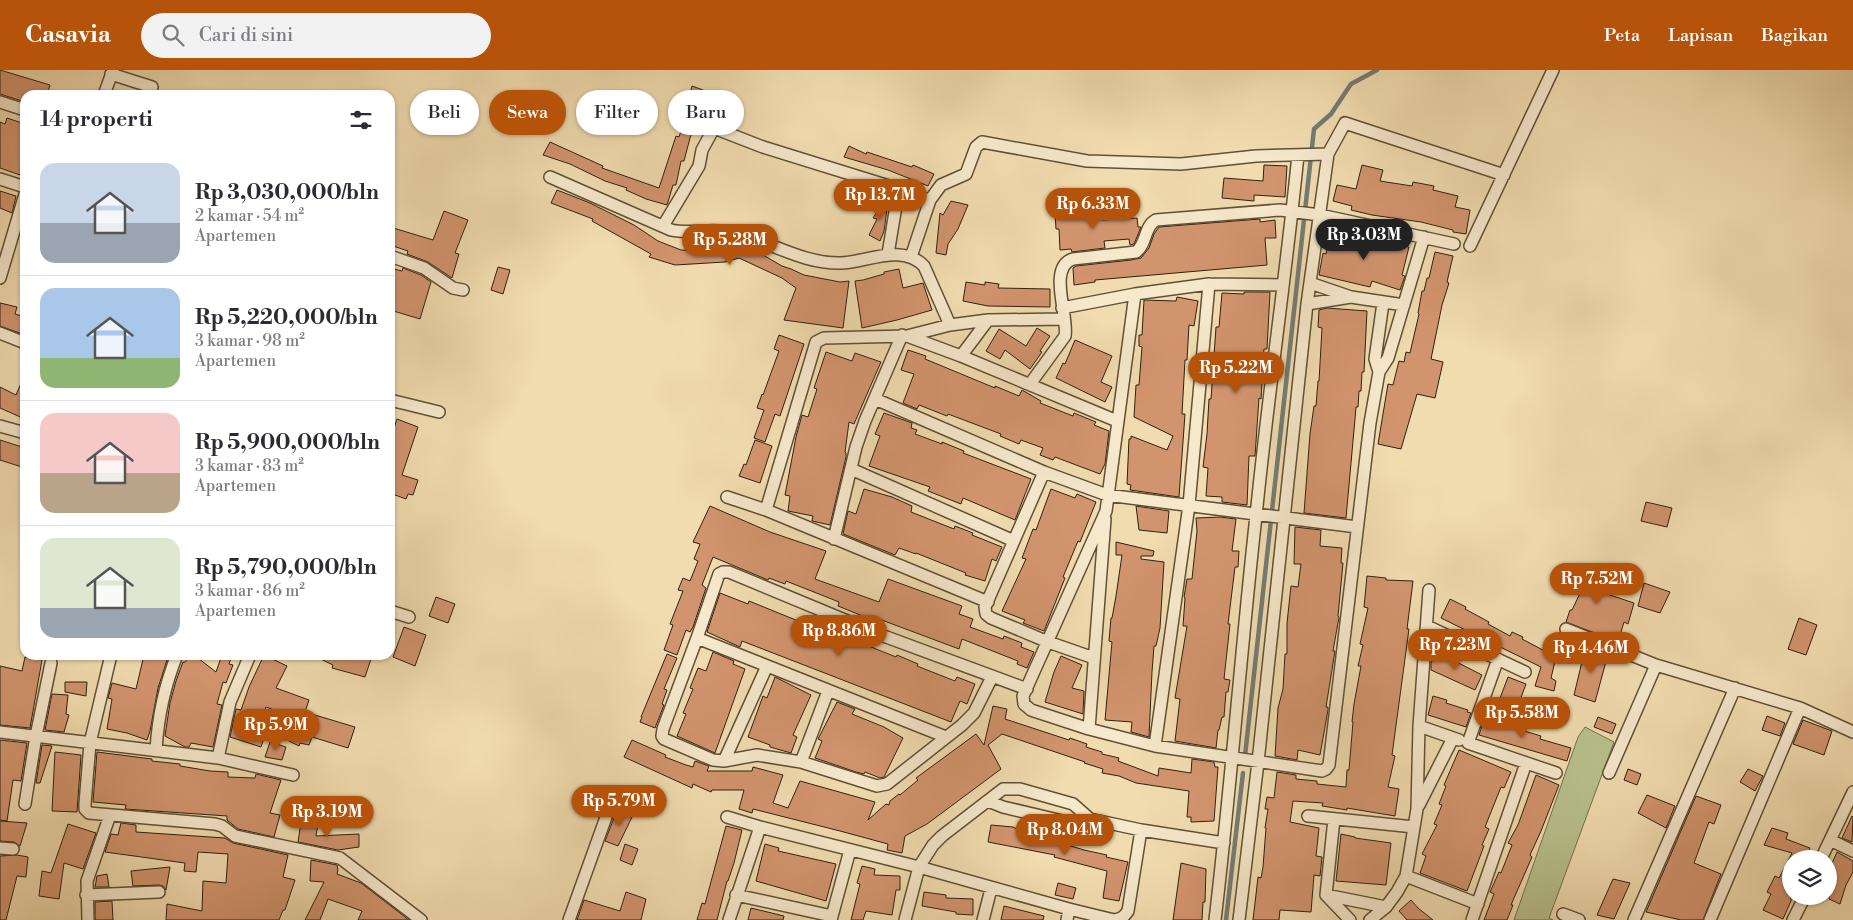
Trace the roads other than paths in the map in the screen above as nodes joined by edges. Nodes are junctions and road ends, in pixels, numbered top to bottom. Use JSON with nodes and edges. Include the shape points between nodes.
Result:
{"nodes":[{"id":1,"x":1553,"y":70,"type":"edge"},
{"id":2,"x":112,"y":72,"type":"edge"},
{"id":3,"x":152,"y":87,"type":"dead end"},
{"id":4,"x":106,"y":90,"type":"edge"},
{"id":5,"x":0,"y":102,"type":"edge"},
{"id":6,"x":20,"y":108,"type":"edge"},
{"id":7,"x":1298,"y":154,"type":"junction"},
{"id":8,"x":1328,"y":154,"type":"junction"},
{"id":9,"x":1504,"y":174,"type":"junction"},
{"id":10,"x":550,"y":177,"type":"dead end"},
{"id":11,"x":0,"y":180,"type":"edge"},
{"id":12,"x":20,"y":186,"type":"edge"},
{"id":13,"x":896,"y":191,"type":"junction"},
{"id":14,"x":930,"y":200,"type":"junction"},
{"id":15,"x":20,"y":210,"type":"edge"},
{"id":16,"x":1292,"y":211,"type":"junction"},
{"id":17,"x":1320,"y":215,"type":"junction"},
{"id":18,"x":663,"y":226,"type":"junction"},
{"id":19,"x":1424,"y":237,"type":"junction"},
{"id":20,"x":1454,"y":244,"type":"dead end"},
{"id":21,"x":1470,"y":246,"type":"dead end"},
{"id":22,"x":888,"y":254,"type":"junction"},
{"id":23,"x":911,"y":257,"type":"junction"},
{"id":24,"x":395,"y":258,"type":"edge"},
{"id":25,"x":1,"y":270,"type":"edge"},
{"id":26,"x":1310,"y":283,"type":"junction"},
{"id":27,"x":1209,"y":284,"type":"junction"},
{"id":28,"x":1283,"y":285,"type":"junction"},
{"id":29,"x":463,"y":290,"type":"dead end"},
{"id":30,"x":1135,"y":294,"type":"junction"},
{"id":31,"x":1351,"y":297,"type":"junction"},
{"id":32,"x":1382,"y":303,"type":"junction"},
{"id":33,"x":1307,"y":304,"type":"junction"},
{"id":34,"x":1404,"y":306,"type":"junction"},
{"id":35,"x":1063,"y":313,"type":"junction"},
{"id":36,"x":988,"y":320,"type":"junction"},
{"id":37,"x":950,"y":326,"type":"junction"},
{"id":38,"x":0,"y":333,"type":"edge"},
{"id":39,"x":904,"y":335,"type":"junction"},
{"id":40,"x":20,"y":341,"type":"edge"},
{"id":41,"x":960,"y":356,"type":"junction"},
{"id":42,"x":1379,"y":372,"type":"junction"},
{"id":43,"x":1030,"y":384,"type":"junction"},
{"id":44,"x":875,"y":400,"type":"junction"},
{"id":45,"x":395,"y":401,"type":"edge"},
{"id":46,"x":439,"y":412,"type":"dead end"},
{"id":47,"x":1117,"y":421,"type":"junction"},
{"id":48,"x":0,"y":426,"type":"edge"},
{"id":49,"x":20,"y":432,"type":"edge"},
{"id":50,"x":851,"y":469,"type":"junction"},
{"id":51,"x":1044,"y":472,"type":"junction"},
{"id":52,"x":1107,"y":495,"type":"junction"},
{"id":53,"x":727,"y":497,"type":"dead end"},
{"id":54,"x":1189,"y":505,"type":"junction"},
{"id":55,"x":766,"y":510,"type":"junction"},
{"id":56,"x":1106,"y":511,"type":"junction"},
{"id":57,"x":1256,"y":514,"type":"junction"},
{"id":58,"x":1283,"y":517,"type":"junction"},
{"id":59,"x":1357,"y":527,"type":"junction"},
{"id":60,"x":834,"y":539,"type":"junction"},
{"id":61,"x":1014,"y":541,"type":"junction"},
{"id":62,"x":1429,"y":590,"type":"dead end"},
{"id":63,"x":988,"y":602,"type":"junction"},
{"id":64,"x":395,"y":613,"type":"edge"},
{"id":65,"x":409,"y":617,"type":"dead end"},
{"id":66,"x":1427,"y":626,"type":"junction"},
{"id":67,"x":1566,"y":629,"type":"dead end"},
{"id":68,"x":697,"y":638,"type":"junction"},
{"id":69,"x":1048,"y":642,"type":"junction"},
{"id":70,"x":1094,"y":658,"type":"junction"},
{"id":71,"x":1498,"y":659,"type":"junction"},
{"id":72,"x":110,"y":660,"type":"edge"},
{"id":73,"x":175,"y":660,"type":"edge"},
{"id":74,"x":248,"y":660,"type":"edge"},
{"id":75,"x":51,"y":663,"type":"dead end"},
{"id":76,"x":1656,"y":665,"type":"junction"},
{"id":77,"x":767,"y":666,"type":"junction"},
{"id":78,"x":1525,"y":672,"type":"dead end"},
{"id":79,"x":992,"y":677,"type":"junction"},
{"id":80,"x":1735,"y":688,"type":"junction"},
{"id":81,"x":1027,"y":689,"type":"junction"},
{"id":82,"x":828,"y":691,"type":"junction"},
{"id":83,"x":1800,"y":708,"type":"junction"},
{"id":84,"x":1419,"y":726,"type":"junction"},
{"id":85,"x":1089,"y":729,"type":"junction"},
{"id":86,"x":0,"y":732,"type":"edge"},
{"id":87,"x":1853,"y":732,"type":"edge"},
{"id":88,"x":36,"y":736,"type":"junction"},
{"id":89,"x":946,"y":737,"type":"junction"},
{"id":90,"x":1453,"y":738,"type":"junction"},
{"id":91,"x":90,"y":743,"type":"junction"},
{"id":92,"x":1468,"y":743,"type":"junction"},
{"id":93,"x":1155,"y":746,"type":"junction"},
{"id":94,"x":156,"y":750,"type":"junction"},
{"id":95,"x":218,"y":758,"type":"junction"},
{"id":96,"x":1232,"y":758,"type":"junction"},
{"id":97,"x":724,"y":761,"type":"junction"},
{"id":98,"x":801,"y":762,"type":"junction"},
{"id":99,"x":1258,"y":762,"type":"junction"},
{"id":100,"x":1526,"y":763,"type":"junction"},
{"id":101,"x":1609,"y":772,"type":"dead end"},
{"id":102,"x":1556,"y":773,"type":"dead end"},
{"id":103,"x":293,"y":775,"type":"dead end"},
{"id":104,"x":1853,"y":792,"type":"edge"},
{"id":105,"x":988,"y":802,"type":"junction"},
{"id":106,"x":25,"y":804,"type":"dead end"},
{"id":107,"x":610,"y":806,"type":"dead end"},
{"id":108,"x":1417,"y":809,"type":"junction"},
{"id":109,"x":110,"y":815,"type":"junction"},
{"id":110,"x":1308,"y":816,"type":"dead end"},
{"id":111,"x":727,"y":818,"type":"dead end"},
{"id":112,"x":1090,"y":819,"type":"junction"},
{"id":113,"x":1334,"y":819,"type":"junction"},
{"id":114,"x":760,"y":827,"type":"junction"},
{"id":115,"x":1414,"y":827,"type":"junction"},
{"id":116,"x":1142,"y":830,"type":"junction"},
{"id":117,"x":1830,"y":840,"type":"junction"},
{"id":118,"x":1224,"y":843,"type":"junction"},
{"id":119,"x":0,"y":848,"type":"edge"},
{"id":120,"x":13,"y":849,"type":"dead end"},
{"id":121,"x":850,"y":850,"type":"junction"},
{"id":122,"x":1825,"y":850,"type":"edge"},
{"id":123,"x":1853,"y":851,"type":"edge"},
{"id":124,"x":919,"y":867,"type":"junction"},
{"id":125,"x":1406,"y":876,"type":"junction"},
{"id":126,"x":991,"y":889,"type":"junction"},
{"id":127,"x":159,"y":892,"type":"dead end"},
{"id":128,"x":86,"y":895,"type":"junction"},
{"id":129,"x":736,"y":895,"type":"junction"},
{"id":130,"x":1326,"y":895,"type":"junction"},
{"id":131,"x":1478,"y":904,"type":"junction"},
{"id":132,"x":1800,"y":905,"type":"edge"},
{"id":133,"x":1386,"y":907,"type":"junction"},
{"id":134,"x":1068,"y":914,"type":"edge"},
{"id":135,"x":1562,"y":914,"type":"dead end"},
{"id":136,"x":831,"y":918,"type":"edge"},
{"id":137,"x":88,"y":920,"type":"edge"},
{"id":138,"x":421,"y":920,"type":"edge"},
{"id":139,"x":569,"y":920,"type":"edge"},
{"id":140,"x":729,"y":920,"type":"edge"},
{"id":141,"x":905,"y":920,"type":"edge"},
{"id":142,"x":983,"y":920,"type":"edge"},
{"id":143,"x":1215,"y":920,"type":"edge"},
{"id":144,"x":1239,"y":920,"type":"edge"},
{"id":145,"x":1350,"y":920,"type":"edge"},
{"id":146,"x":1370,"y":920,"type":"edge"},
{"id":147,"x":1472,"y":920,"type":"edge"},
{"id":148,"x":1579,"y":920,"type":"edge"},
{"id":149,"x":1634,"y":920,"type":"edge"},
{"id":150,"x":1710,"y":920,"type":"edge"},
{"id":151,"x":1793,"y":920,"type":"edge"}],
"edges":[{"from":1,"to":9,"type":"street"},
{"from":2,"to":3,"type":"street"},
{"from":2,"to":4,"type":"street"},
{"from":5,"to":6,"type":"street"},
{"from":7,"to":8,"type":"street"},
{"from":7,"to":14,"type":"street","via":[[1181,164],[1087,161],[982,142],[976,147],[966,174],[941,186]]},
{"from":7,"to":16,"type":"street"},
{"from":8,"to":9,"type":"street","via":[[1345,123]]},
{"from":8,"to":17,"type":"street"},
{"from":9,"to":21,"type":"street"},
{"from":10,"to":18,"type":"street"},
{"from":11,"to":12,"type":"street"},
{"from":13,"to":14,"type":"street"},
{"from":13,"to":18,"type":"street","via":[[884,183],[762,147],[714,128],[702,150],[699,166]]},
{"from":13,"to":22,"type":"street"},
{"from":14,"to":23,"type":"street"},
{"from":15,"to":25,"type":"street"},
{"from":16,"to":17,"type":"street"},
{"from":16,"to":28,"type":"street"},
{"from":16,"to":35,"type":"street","via":[[1244,212],[1153,222],[1136,252],[1066,262],[1061,278]]},
{"from":17,"to":19,"type":"street"},
{"from":17,"to":26,"type":"street"},
{"from":18,"to":22,"type":"street","via":[[681,232],[734,233],[798,256],[830,263],[853,262]]},
{"from":19,"to":20,"type":"street"},
{"from":19,"to":34,"type":"street"},
{"from":22,"to":23,"type":"street"},
{"from":23,"to":37,"type":"street","via":[[924,266]]},
{"from":24,"to":29,"type":"street","via":[[424,268],[452,288]]},
{"from":26,"to":31,"type":"street"},
{"from":26,"to":33,"type":"street"},
{"from":27,"to":28,"type":"street"},
{"from":27,"to":30,"type":"street"},
{"from":27,"to":54,"type":"street"},
{"from":28,"to":57,"type":"street"},
{"from":30,"to":35,"type":"street"},
{"from":30,"to":47,"type":"street"},
{"from":31,"to":32,"type":"street"},
{"from":31,"to":33,"type":"street"},
{"from":32,"to":34,"type":"street"},
{"from":32,"to":42,"type":"street","via":[[1375,359]]},
{"from":33,"to":58,"type":"street"},
{"from":34,"to":42,"type":"street","via":[[1388,358]]},
{"from":35,"to":36,"type":"street"},
{"from":35,"to":43,"type":"street","via":[[1066,331],[1062,340]]},
{"from":36,"to":37,"type":"street"},
{"from":36,"to":41,"type":"street"},
{"from":37,"to":39,"type":"street"},
{"from":38,"to":40,"type":"street"},
{"from":39,"to":41,"type":"street"},
{"from":39,"to":44,"type":"street"},
{"from":39,"to":55,"type":"street","via":[[830,337],[816,342]]},
{"from":41,"to":43,"type":"street"},
{"from":42,"to":59,"type":"street"},
{"from":43,"to":47,"type":"street"},
{"from":44,"to":50,"type":"street","via":[[865,420]]},
{"from":44,"to":51,"type":"street"},
{"from":45,"to":46,"type":"street"},
{"from":47,"to":52,"type":"street"},
{"from":48,"to":49,"type":"street"},
{"from":50,"to":60,"type":"street"},
{"from":50,"to":61,"type":"street"},
{"from":51,"to":52,"type":"street"},
{"from":51,"to":61,"type":"street"},
{"from":52,"to":54,"type":"street"},
{"from":52,"to":56,"type":"street"},
{"from":53,"to":55,"type":"street"},
{"from":54,"to":57,"type":"street"},
{"from":54,"to":93,"type":"street"},
{"from":55,"to":60,"type":"street"},
{"from":56,"to":69,"type":"street"},
{"from":56,"to":70,"type":"street"},
{"from":57,"to":58,"type":"street"},
{"from":57,"to":96,"type":"street"},
{"from":58,"to":59,"type":"street"},
{"from":58,"to":99,"type":"street"},
{"from":59,"to":99,"type":"street","via":[[1329,765],[1322,771]]},
{"from":60,"to":63,"type":"street"},
{"from":61,"to":63,"type":"street"},
{"from":62,"to":66,"type":"street"},
{"from":63,"to":69,"type":"street","via":[[987,616]]},
{"from":64,"to":65,"type":"street"},
{"from":66,"to":71,"type":"street"},
{"from":66,"to":84,"type":"street"},
{"from":67,"to":76,"type":"street"},
{"from":68,"to":77,"type":"street"},
{"from":68,"to":79,"type":"street","via":[[719,574],[726,572]]},
{"from":68,"to":97,"type":"street","via":[[662,736],[713,760]]},
{"from":69,"to":70,"type":"street"},
{"from":69,"to":81,"type":"street"},
{"from":70,"to":85,"type":"street"},
{"from":71,"to":78,"type":"street"},
{"from":71,"to":92,"type":"street"},
{"from":72,"to":91,"type":"street"},
{"from":73,"to":94,"type":"street","via":[[161,702]]},
{"from":74,"to":95,"type":"street","via":[[230,702]]},
{"from":75,"to":88,"type":"street"},
{"from":76,"to":80,"type":"street"},
{"from":76,"to":101,"type":"street"},
{"from":77,"to":82,"type":"street"},
{"from":77,"to":97,"type":"street"},
{"from":79,"to":81,"type":"street"},
{"from":79,"to":89,"type":"street","via":[[974,713]]},
{"from":80,"to":83,"type":"street"},
{"from":80,"to":149,"type":"street"},
{"from":81,"to":85,"type":"street","via":[[1022,701],[1026,707]]},
{"from":82,"to":89,"type":"street"},
{"from":82,"to":98,"type":"street"},
{"from":83,"to":87,"type":"street"},
{"from":83,"to":150,"type":"street"},
{"from":84,"to":90,"type":"street"},
{"from":84,"to":108,"type":"street"},
{"from":85,"to":93,"type":"street"},
{"from":86,"to":88,"type":"street"},
{"from":88,"to":91,"type":"street"},
{"from":88,"to":106,"type":"street"},
{"from":89,"to":98,"type":"street","via":[[883,786]]},
{"from":90,"to":92,"type":"street"},
{"from":90,"to":108,"type":"street"},
{"from":91,"to":94,"type":"street"},
{"from":91,"to":109,"type":"street","via":[[86,810]]},
{"from":92,"to":100,"type":"street"},
{"from":93,"to":96,"type":"street"},
{"from":94,"to":95,"type":"street"},
{"from":95,"to":103,"type":"street"},
{"from":96,"to":99,"type":"street"},
{"from":96,"to":118,"type":"street"},
{"from":97,"to":98,"type":"street","via":[[757,755]]},
{"from":99,"to":144,"type":"street"},
{"from":100,"to":102,"type":"street"},
{"from":100,"to":131,"type":"street"},
{"from":104,"to":117,"type":"street"},
{"from":105,"to":112,"type":"street","via":[[1071,823]]},
{"from":105,"to":112,"type":"street","via":[[1003,789],[1020,789],[1072,804]]},
{"from":105,"to":124,"type":"street","via":[[942,836]]},
{"from":107,"to":139,"type":"street"},
{"from":108,"to":115,"type":"street"},
{"from":109,"to":128,"type":"street","via":[[88,876]]},
{"from":109,"to":138,"type":"street","via":[[215,824],[235,836],[340,858]]},
{"from":110,"to":113,"type":"street"},
{"from":111,"to":114,"type":"street"},
{"from":112,"to":116,"type":"street"},
{"from":113,"to":115,"type":"street"},
{"from":113,"to":130,"type":"street"},
{"from":114,"to":121,"type":"street"},
{"from":114,"to":129,"type":"street"},
{"from":115,"to":125,"type":"street"},
{"from":116,"to":118,"type":"street"},
{"from":116,"to":134,"type":"street","via":[[1128,911],[1124,916],[1114,920]]},
{"from":117,"to":122,"type":"street"},
{"from":117,"to":123,"type":"street"},
{"from":118,"to":143,"type":"street"},
{"from":119,"to":120,"type":"street"},
{"from":121,"to":124,"type":"street"},
{"from":121,"to":136,"type":"street"},
{"from":124,"to":126,"type":"street"},
{"from":124,"to":141,"type":"street"},
{"from":125,"to":131,"type":"street"},
{"from":125,"to":133,"type":"street"},
{"from":126,"to":134,"type":"street"},
{"from":126,"to":142,"type":"street"},
{"from":127,"to":128,"type":"street"},
{"from":128,"to":137,"type":"street"},
{"from":129,"to":136,"type":"street"},
{"from":129,"to":140,"type":"street"},
{"from":130,"to":133,"type":"street"},
{"from":130,"to":145,"type":"street"},
{"from":131,"to":147,"type":"street"},
{"from":132,"to":151,"type":"street"},
{"from":133,"to":146,"type":"street"},
{"from":135,"to":148,"type":"street"}]}
